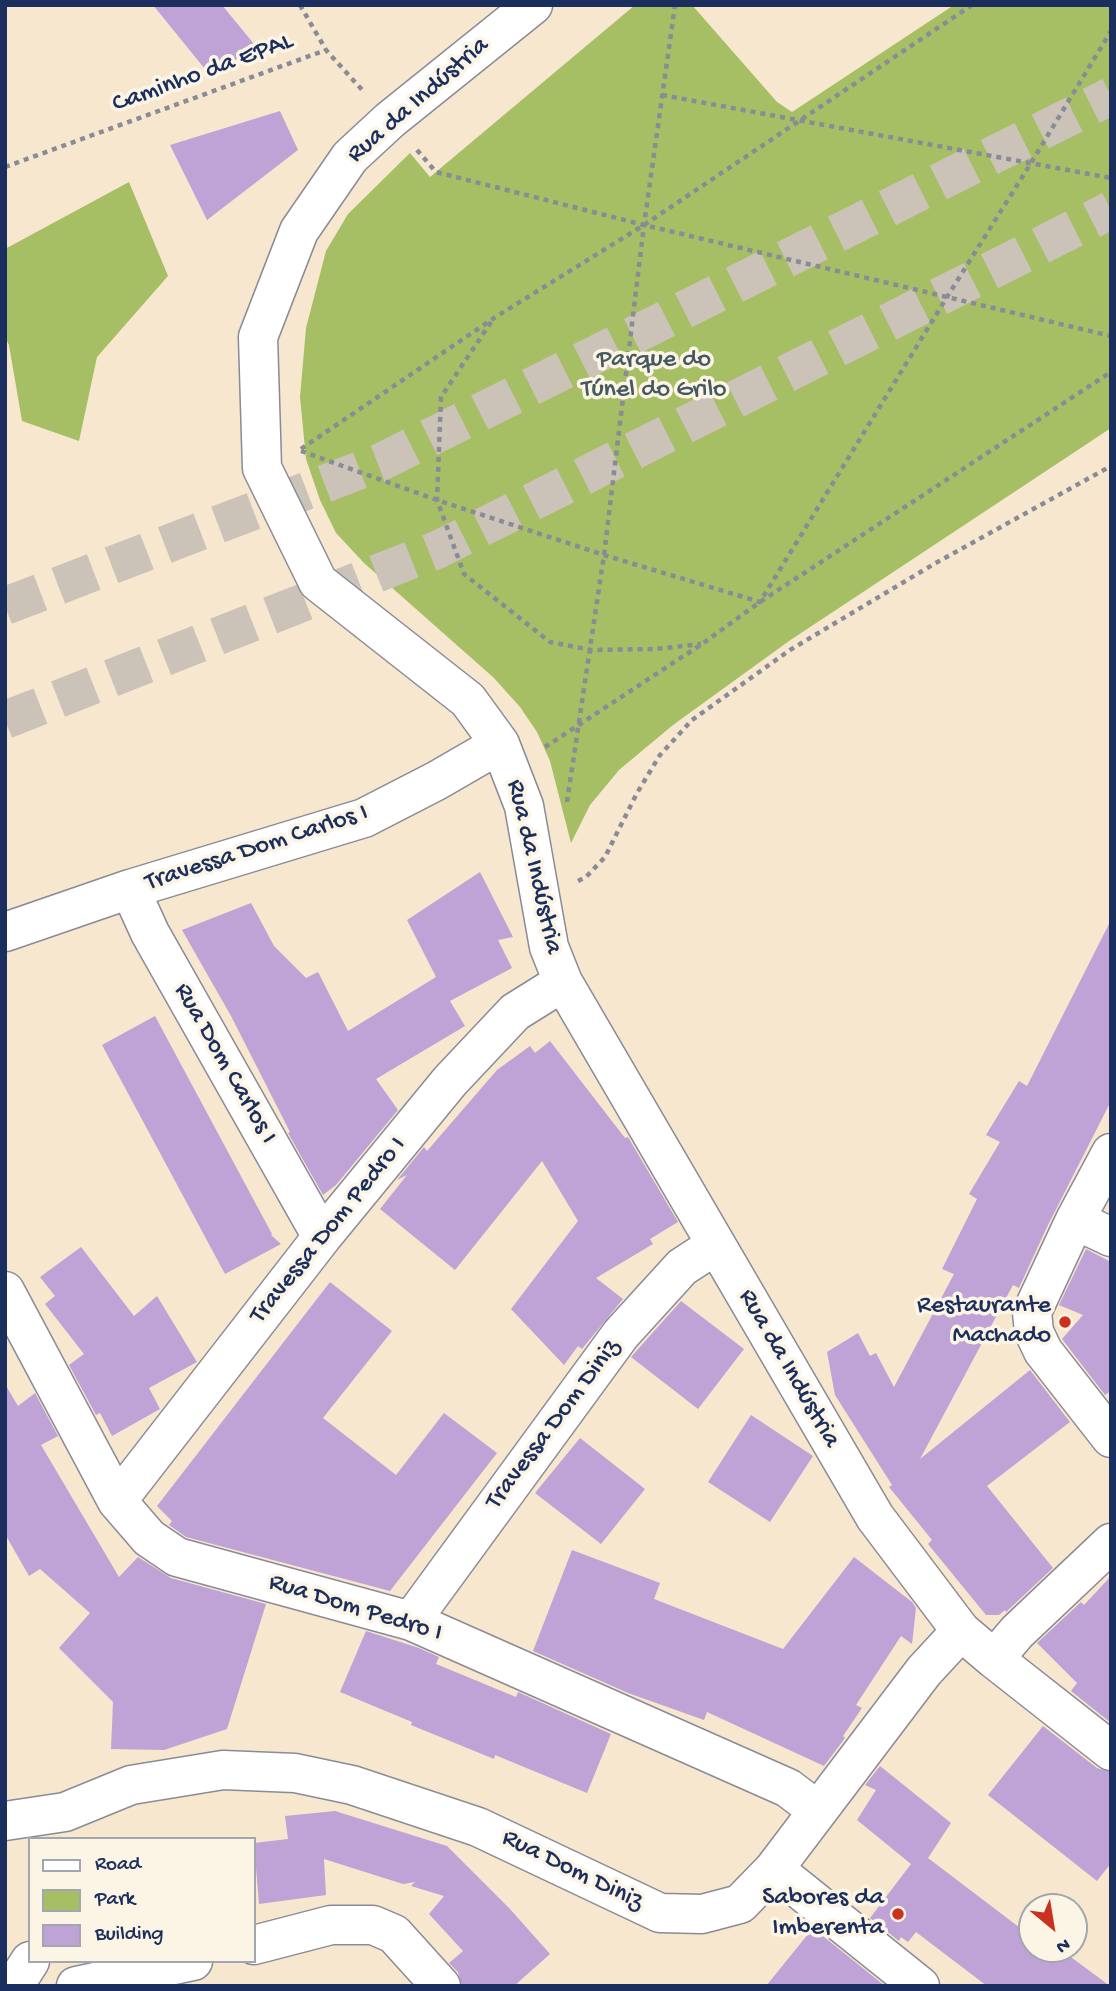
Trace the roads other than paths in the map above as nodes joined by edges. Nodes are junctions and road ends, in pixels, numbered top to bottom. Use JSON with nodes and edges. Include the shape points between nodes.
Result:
{"nodes":[{"id":1,"x":533,"y":5,"type":"edge"},
{"id":2,"x":505,"y":757,"type":"junction"},
{"id":3,"x":130,"y":889,"type":"junction"},
{"id":4,"x":5,"y":932,"type":"edge"},
{"id":5,"x":563,"y":982,"type":"junction"},
{"id":6,"x":1111,"y":1153,"type":"edge"},
{"id":7,"x":1075,"y":1220,"type":"junction"},
{"id":8,"x":323,"y":1237,"type":"junction"},
{"id":9,"x":1111,"y":1237,"type":"edge"},
{"id":10,"x":716,"y":1245,"type":"junction"},
{"id":11,"x":5,"y":1291,"type":"edge"},
{"id":12,"x":1111,"y":1438,"type":"edge"},
{"id":13,"x":117,"y":1502,"type":"junction"},
{"id":14,"x":1111,"y":1543,"type":"edge"},
{"id":15,"x":411,"y":1621,"type":"junction"},
{"id":16,"x":961,"y":1631,"type":"junction"},
{"id":17,"x":994,"y":1659,"type":"junction"},
{"id":18,"x":1111,"y":1751,"type":"edge"},
{"id":19,"x":817,"y":1810,"type":"junction"},
{"id":20,"x":5,"y":1821,"type":"edge"},
{"id":21,"x":69,"y":1825,"type":"edge"},
{"id":22,"x":774,"y":1869,"type":"junction"},
{"id":23,"x":256,"y":1944,"type":"edge"},
{"id":24,"x":29,"y":1963,"type":"edge"},
{"id":25,"x":175,"y":1969,"type":"edge"},
{"id":26,"x":14,"y":1986,"type":"edge"},
{"id":27,"x":76,"y":1986,"type":"edge"},
{"id":28,"x":441,"y":1986,"type":"edge"},
{"id":29,"x":920,"y":1986,"type":"edge"}],
"edges":[{"from":1,"to":2,"type":"street","name":"Rua da Indústria","via":[[349,157],[299,231],[258,337],[262,468],[318,582],[468,701]]},
{"from":2,"to":3,"type":"street","name":"Travessa Dom Carlos I","via":[[436,781],[364,818]]},
{"from":2,"to":5,"type":"street","name":"Rua da Indústria","via":[[524,806],[549,947]]},
{"from":3,"to":4,"type":"street","name":"Travessa Dom Carlos I"},
{"from":3,"to":8,"type":"street","name":"Rua Dom Carlos I","via":[[150,933]]},
{"from":5,"to":8,"type":"street","name":"Travessa Dom Pedro I","via":[[516,1012],[460,1071]]},
{"from":5,"to":10,"type":"street","name":"Rua da Indústria"},
{"from":6,"to":7,"type":"street"},
{"from":7,"to":9,"type":"street"},
{"from":7,"to":12,"type":"street","via":[[1032,1312],[1034,1332],[1043,1351]]},
{"from":8,"to":13,"type":"street","name":"Travessa Dom Pedro I"},
{"from":10,"to":15,"type":"street","name":"Travessa Dom Diniz","via":[[682,1267],[621,1334]]},
{"from":10,"to":16,"type":"street","name":"Rua da Indústria","via":[[875,1517]]},
{"from":11,"to":13,"type":"street","name":"Rua Dom Pedro I"},
{"from":13,"to":15,"type":"street","name":"Rua Dom Pedro I","via":[[149,1538],[177,1557]]},
{"from":14,"to":17,"type":"street"},
{"from":15,"to":19,"type":"street","name":"Rua Dom Pedro I","via":[[788,1788]]},
{"from":16,"to":17,"type":"street","name":"Rua da Indústria"},
{"from":16,"to":19,"type":"street","name":"Rua Dom Diniz","via":[[924,1671]]},
{"from":17,"to":18,"type":"street","name":"Rua da Indústria"},
{"from":19,"to":22,"type":"street","name":"Rua Dom Diniz"},
{"from":20,"to":21,"type":"street","name":"Rua Dom Diniz"},
{"from":21,"to":22,"type":"street","name":"Rua Dom Diniz","via":[[131,1785],[223,1770],[295,1773],[352,1785],[478,1826],[660,1913],[702,1914],[740,1903]]},
{"from":22,"to":29,"type":"street"},
{"from":23,"to":28,"type":"street","via":[[331,1925],[373,1924],[394,1934]]},
{"from":24,"to":26,"type":"street"},
{"from":25,"to":27,"type":"street"}]}
